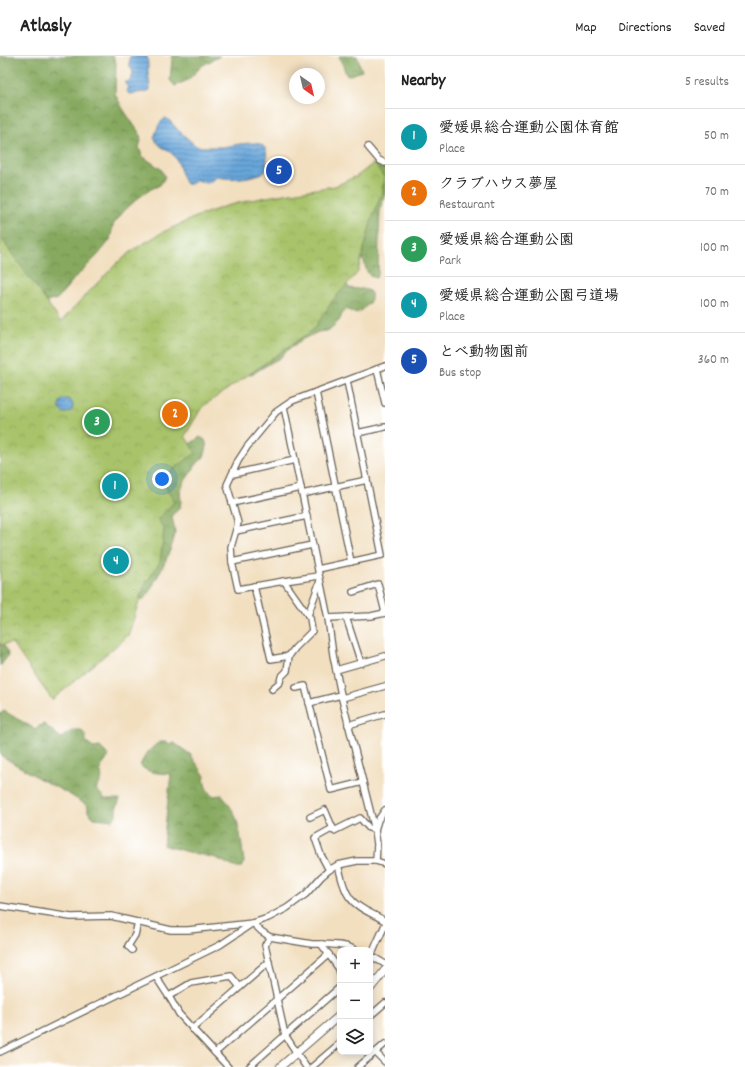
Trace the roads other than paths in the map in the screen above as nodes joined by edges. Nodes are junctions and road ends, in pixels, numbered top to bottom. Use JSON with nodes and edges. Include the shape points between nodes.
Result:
{"nodes":[{"id":1,"x":368,"y":146,"type":"dead end"},
{"id":2,"x":385,"y":163,"type":"edge"},
{"id":3,"x":385,"y":366,"type":"edge"},
{"id":4,"x":377,"y":369,"type":"junction"},
{"id":5,"x":347,"y":381,"type":"junction"},
{"id":6,"x":316,"y":392,"type":"junction"},
{"id":7,"x":385,"y":403,"type":"edge"},
{"id":8,"x":284,"y":407,"type":"junction"},
{"id":9,"x":385,"y":427,"type":"edge"},
{"id":10,"x":357,"y":433,"type":"junction"},
{"id":11,"x":295,"y":460,"type":"junction"},
{"id":12,"x":233,"y":474,"type":"junction"},
{"id":13,"x":367,"y":480,"type":"junction"},
{"id":14,"x":336,"y":487,"type":"junction"},
{"id":15,"x":302,"y":491,"type":"junction"},
{"id":16,"x":232,"y":503,"type":"junction"},
{"id":17,"x":307,"y":516,"type":"junction"},
{"id":18,"x":236,"y":531,"type":"junction"},
{"id":19,"x":312,"y":545,"type":"junction"},
{"id":20,"x":232,"y":562,"type":"junction"},
{"id":21,"x":352,"y":562,"type":"junction"},
{"id":22,"x":318,"y":569,"type":"junction"},
{"id":23,"x":319,"y":578,"type":"junction"},
{"id":24,"x":284,"y":581,"type":"junction"},
{"id":25,"x":254,"y":586,"type":"junction"},
{"id":26,"x":353,"y":592,"type":"dead end"},
{"id":27,"x":385,"y":612,"type":"edge"},
{"id":28,"x":308,"y":615,"type":"junction"},
{"id":29,"x":346,"y":617,"type":"junction"},
{"id":30,"x":328,"y":618,"type":"junction"},
{"id":31,"x":290,"y":656,"type":"junction"},
{"id":32,"x":385,"y":656,"type":"edge"},
{"id":33,"x":361,"y":663,"type":"junction"},
{"id":34,"x":336,"y":670,"type":"junction"},
{"id":35,"x":385,"y":686,"type":"edge"},
{"id":36,"x":296,"y":688,"type":"dead end"},
{"id":37,"x":272,"y":689,"type":"dead end"},
{"id":38,"x":341,"y":697,"type":"junction"},
{"id":39,"x":309,"y":703,"type":"junction"},
{"id":40,"x":385,"y":716,"type":"edge"},
{"id":41,"x":348,"y":724,"type":"junction"},
{"id":42,"x":363,"y":782,"type":"junction"},
{"id":43,"x":385,"y":810,"type":"edge"},
{"id":44,"x":310,"y":817,"type":"dead end"},
{"id":45,"x":333,"y":828,"type":"junction"},
{"id":46,"x":375,"y":830,"type":"junction"},
{"id":47,"x":376,"y":861,"type":"junction"},
{"id":48,"x":385,"y":864,"type":"edge"},
{"id":49,"x":338,"y":865,"type":"junction"},
{"id":50,"x":330,"y":870,"type":"junction"},
{"id":51,"x":0,"y":906,"type":"edge"},
{"id":52,"x":385,"y":921,"type":"edge"},
{"id":53,"x":138,"y":922,"type":"junction"},
{"id":54,"x":253,"y":923,"type":"junction"},
{"id":55,"x":385,"y":925,"type":"edge"},
{"id":56,"x":270,"y":937,"type":"junction"},
{"id":57,"x":321,"y":944,"type":"junction"},
{"id":58,"x":128,"y":946,"type":"dead end"},
{"id":59,"x":350,"y":947,"type":"edge"},
{"id":60,"x":373,"y":951,"type":"edge"},
{"id":61,"x":329,"y":954,"type":"junction"},
{"id":62,"x":373,"y":957,"type":"edge"},
{"id":63,"x":269,"y":962,"type":"junction"},
{"id":64,"x":385,"y":964,"type":"edge"},
{"id":65,"x":337,"y":966,"type":"edge"},
{"id":66,"x":385,"y":970,"type":"edge"},
{"id":67,"x":156,"y":977,"type":"junction"},
{"id":68,"x":373,"y":985,"type":"edge"},
{"id":69,"x":240,"y":986,"type":"junction"},
{"id":70,"x":337,"y":990,"type":"edge"},
{"id":71,"x":169,"y":996,"type":"junction"},
{"id":72,"x":277,"y":999,"type":"junction"},
{"id":73,"x":385,"y":1003,"type":"edge"},
{"id":74,"x":373,"y":1013,"type":"edge"},
{"id":75,"x":337,"y":1018,"type":"edge"},
{"id":76,"x":192,"y":1029,"type":"junction"},
{"id":77,"x":285,"y":1035,"type":"junction"},
{"id":78,"x":385,"y":1044,"type":"edge"},
{"id":79,"x":337,"y":1046,"type":"edge"},
{"id":80,"x":373,"y":1051,"type":"edge"},
{"id":81,"x":0,"y":1052,"type":"edge"},
{"id":82,"x":215,"y":1052,"type":"junction"},
{"id":83,"x":296,"y":1053,"type":"junction"},
{"id":84,"x":373,"y":1053,"type":"edge"},
{"id":85,"x":369,"y":1055,"type":"edge"},
{"id":86,"x":385,"y":1062,"type":"edge"},
{"id":87,"x":228,"y":1067,"type":"edge"},
{"id":88,"x":249,"y":1067,"type":"edge"},
{"id":89,"x":280,"y":1067,"type":"edge"},
{"id":90,"x":306,"y":1067,"type":"edge"},
{"id":91,"x":312,"y":1067,"type":"edge"},
{"id":92,"x":358,"y":1067,"type":"edge"}],
"edges":[{"from":1,"to":2,"type":"street","via":[[379,160]]},
{"from":3,"to":4,"type":"street"},
{"from":4,"to":5,"type":"street"},
{"from":4,"to":7,"type":"street"},
{"from":5,"to":6,"type":"street"},
{"from":5,"to":10,"type":"street"},
{"from":6,"to":8,"type":"street","via":[[292,401]]},
{"from":6,"to":14,"type":"street"},
{"from":8,"to":11,"type":"street"},
{"from":8,"to":12,"type":"street","via":[[276,412],[247,447]]},
{"from":9,"to":10,"type":"street"},
{"from":10,"to":13,"type":"street"},
{"from":11,"to":12,"type":"street"},
{"from":11,"to":15,"type":"street"},
{"from":12,"to":16,"type":"street","via":[[228,484]]},
{"from":13,"to":14,"type":"street"},
{"from":13,"to":21,"type":"street","via":[[382,555]]},
{"from":14,"to":15,"type":"street"},
{"from":14,"to":21,"type":"street"},
{"from":15,"to":16,"type":"street"},
{"from":15,"to":17,"type":"street"},
{"from":16,"to":18,"type":"street","via":[[238,523]]},
{"from":17,"to":18,"type":"street"},
{"from":17,"to":19,"type":"street"},
{"from":18,"to":20,"type":"street","via":[[231,547]]},
{"from":19,"to":20,"type":"street"},
{"from":19,"to":22,"type":"street"},
{"from":20,"to":25,"type":"street","via":[[238,589]]},
{"from":21,"to":22,"type":"street"},
{"from":22,"to":23,"type":"street"},
{"from":23,"to":24,"type":"street"},
{"from":23,"to":28,"type":"street"},
{"from":23,"to":30,"type":"street"},
{"from":24,"to":25,"type":"street"},
{"from":24,"to":28,"type":"street"},
{"from":25,"to":31,"type":"street","via":[[271,659]]},
{"from":26,"to":27,"type":"street","via":[[378,584]]},
{"from":27,"to":29,"type":"street","via":[[371,616]]},
{"from":28,"to":31,"type":"street","via":[[312,631]]},
{"from":29,"to":30,"type":"street"},
{"from":29,"to":33,"type":"street"},
{"from":30,"to":34,"type":"street"},
{"from":31,"to":37,"type":"street","via":[[287,671]]},
{"from":32,"to":33,"type":"street"},
{"from":33,"to":34,"type":"street"},
{"from":34,"to":38,"type":"street"},
{"from":35,"to":38,"type":"street"},
{"from":36,"to":39,"type":"street","via":[[305,686]]},
{"from":38,"to":39,"type":"street"},
{"from":38,"to":41,"type":"street"},
{"from":39,"to":42,"type":"street","via":[[330,790]]},
{"from":40,"to":41,"type":"street"},
{"from":41,"to":42,"type":"street"},
{"from":42,"to":46,"type":"street"},
{"from":43,"to":46,"type":"street"},
{"from":44,"to":45,"type":"street","via":[[325,810]]},
{"from":45,"to":46,"type":"street","via":[[334,831],[360,818],[369,828]]},
{"from":45,"to":50,"type":"street","via":[[315,838]]},
{"from":46,"to":47,"type":"street","via":[[378,844]]},
{"from":47,"to":48,"type":"street"},
{"from":47,"to":49,"type":"street"},
{"from":49,"to":50,"type":"street"},
{"from":49,"to":52,"type":"street","via":[[349,897]]},
{"from":50,"to":54,"type":"street","via":[[306,894],[287,908]]},
{"from":51,"to":53,"type":"street","via":[[71,917],[111,916]]},
{"from":53,"to":54,"type":"street","via":[[171,930]]},
{"from":53,"to":58,"type":"street","via":[[135,936]]},
{"from":54,"to":56,"type":"street"},
{"from":54,"to":67,"type":"street","via":[[220,945]]},
{"from":55,"to":60,"type":"street"},
{"from":56,"to":57,"type":"street"},
{"from":56,"to":63,"type":"street","via":[[266,945]]},
{"from":57,"to":59,"type":"street"},
{"from":57,"to":61,"type":"street"},
{"from":61,"to":65,"type":"street"},
{"from":61,"to":72,"type":"street"},
{"from":62,"to":64,"type":"street"},
{"from":63,"to":69,"type":"street"},
{"from":63,"to":72,"type":"street"},
{"from":66,"to":68,"type":"street"},
{"from":67,"to":71,"type":"street"},
{"from":67,"to":81,"type":"street"},
{"from":69,"to":71,"type":"street","via":[[231,976],[191,983]]},
{"from":69,"to":76,"type":"street"},
{"from":70,"to":77,"type":"street"},
{"from":71,"to":76,"type":"street","via":[[179,1014]]},
{"from":72,"to":77,"type":"street"},
{"from":72,"to":82,"type":"street"},
{"from":73,"to":74,"type":"street"},
{"from":75,"to":83,"type":"street"},
{"from":76,"to":82,"type":"street"},
{"from":77,"to":83,"type":"street"},
{"from":77,"to":88,"type":"street"},
{"from":78,"to":80,"type":"street"},
{"from":79,"to":91,"type":"street"},
{"from":82,"to":87,"type":"street"},
{"from":83,"to":89,"type":"street"},
{"from":83,"to":90,"type":"street"},
{"from":84,"to":86,"type":"street"},
{"from":85,"to":92,"type":"street"}]}
